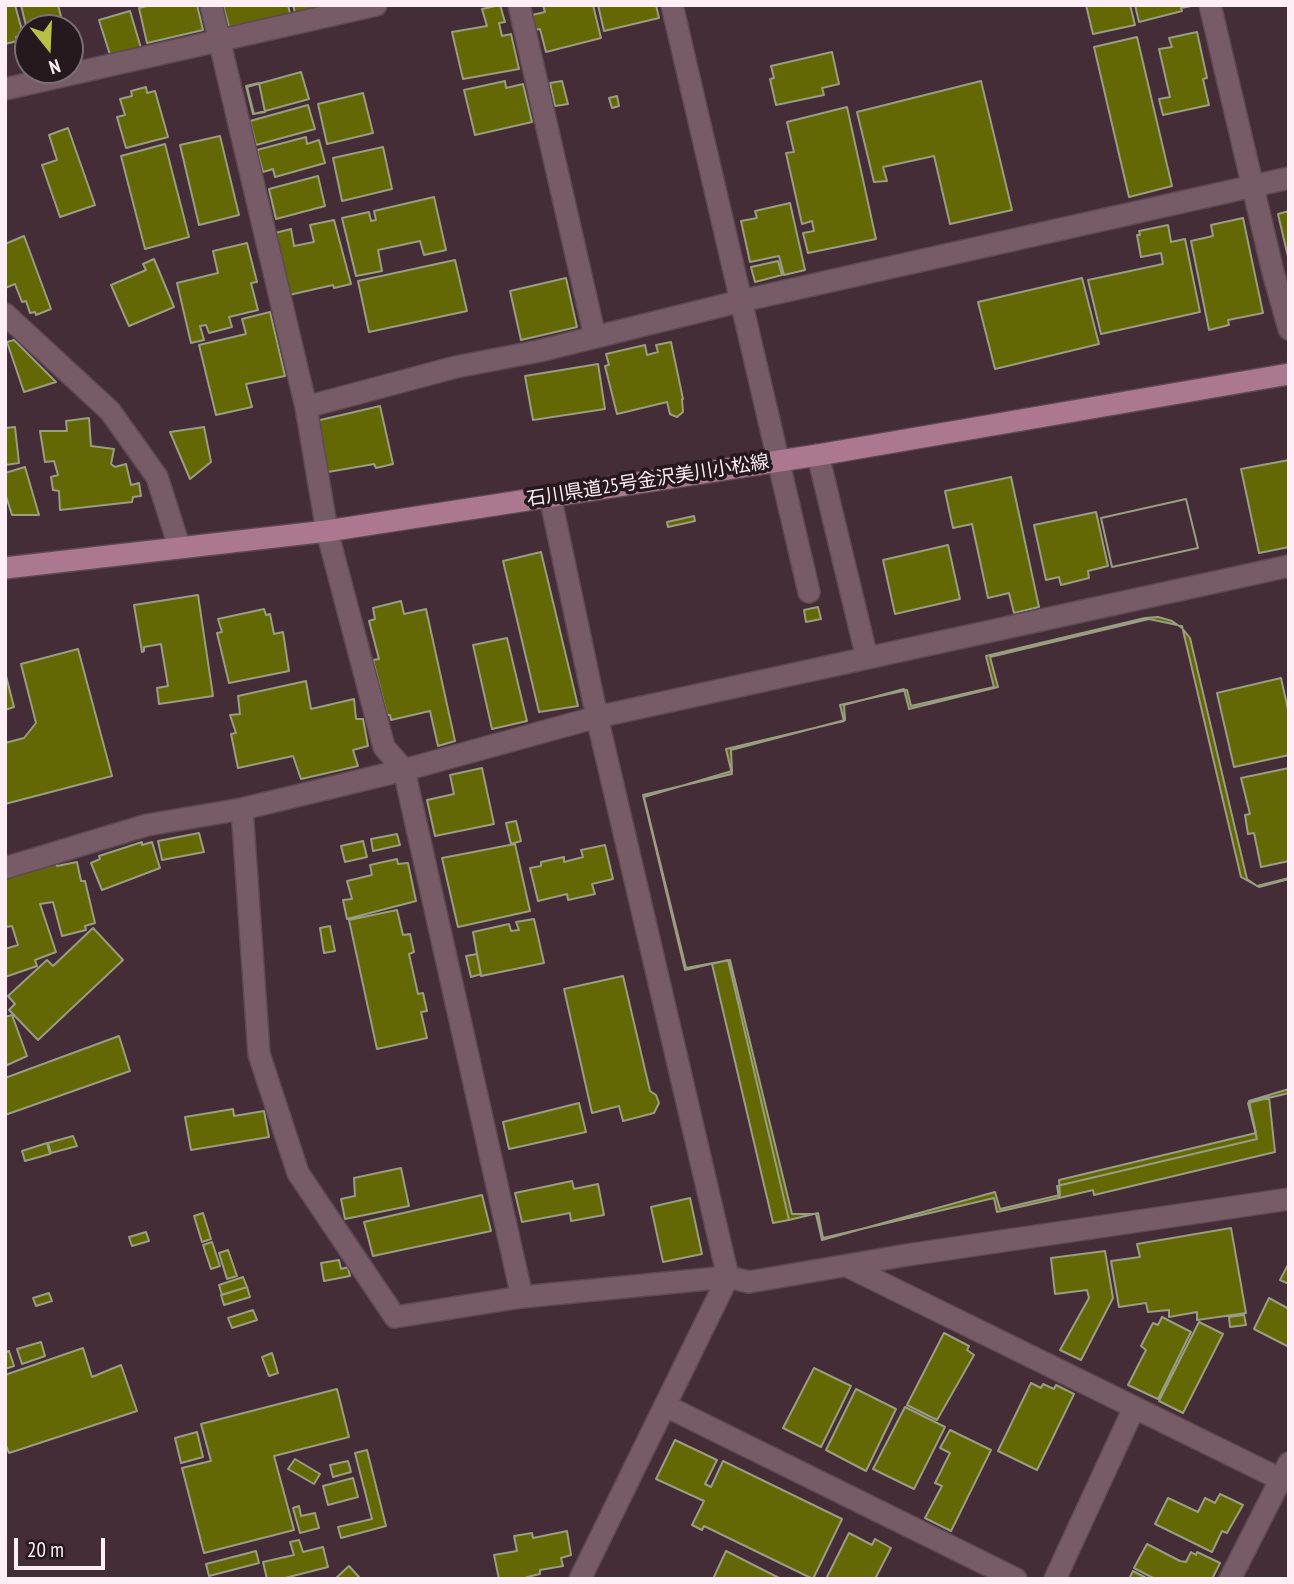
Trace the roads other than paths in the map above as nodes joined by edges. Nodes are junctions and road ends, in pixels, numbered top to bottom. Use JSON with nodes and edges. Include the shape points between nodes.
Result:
{"nodes":[{"id":1,"x":211,"y":5,"type":"edge"},
{"id":2,"x":374,"y":5,"type":"edge"},
{"id":3,"x":519,"y":5,"type":"edge"},
{"id":4,"x":672,"y":5,"type":"edge"},
{"id":5,"x":1210,"y":5,"type":"edge"},
{"id":6,"x":219,"y":41,"type":"junction"},
{"id":7,"x":5,"y":89,"type":"edge"},
{"id":8,"x":1289,"y":178,"type":"edge"},
{"id":9,"x":1252,"y":186,"type":"junction"},
{"id":10,"x":741,"y":301,"type":"junction"},
{"id":11,"x":5,"y":314,"type":"edge"},
{"id":12,"x":1289,"y":330,"type":"edge"},
{"id":13,"x":595,"y":337,"type":"junction"},
{"id":14,"x":1289,"y":374,"type":"edge"},
{"id":15,"x":306,"y":407,"type":"junction"},
{"id":16,"x":818,"y":455,"type":"junction"},
{"id":17,"x":778,"y":461,"type":"junction"},
{"id":18,"x":550,"y":496,"type":"junction"},
{"id":19,"x":327,"y":531,"type":"junction"},
{"id":20,"x":179,"y":546,"type":"junction"},
{"id":21,"x":1289,"y":566,"type":"edge"},
{"id":22,"x":5,"y":568,"type":"edge"},
{"id":23,"x":809,"y":592,"type":"dead end"},
{"id":24,"x":867,"y":658,"type":"junction"},
{"id":25,"x":597,"y":717,"type":"junction"},
{"id":26,"x":404,"y":770,"type":"junction"},
{"id":27,"x":242,"y":809,"type":"junction"},
{"id":28,"x":5,"y":867,"type":"edge"},
{"id":29,"x":1289,"y":1199,"type":"edge"},
{"id":30,"x":847,"y":1266,"type":"junction"},
{"id":31,"x":728,"y":1277,"type":"junction"},
{"id":32,"x":522,"y":1297,"type":"junction"},
{"id":33,"x":666,"y":1406,"type":"junction"},
{"id":34,"x":1134,"y":1408,"type":"junction"},
{"id":35,"x":1284,"y":1471,"type":"edge"},
{"id":36,"x":580,"y":1579,"type":"edge"},
{"id":37,"x":1016,"y":1579,"type":"edge"},
{"id":38,"x":1055,"y":1579,"type":"edge"},
{"id":39,"x":1230,"y":1579,"type":"edge"}],
"edges":[{"from":1,"to":6,"type":"street"},
{"from":2,"to":6,"type":"street"},
{"from":3,"to":13,"type":"street"},
{"from":4,"to":10,"type":"street"},
{"from":5,"to":9,"type":"street"},
{"from":6,"to":7,"type":"street"},
{"from":6,"to":15,"type":"street"},
{"from":8,"to":9,"type":"street"},
{"from":9,"to":10,"type":"street"},
{"from":9,"to":12,"type":"street"},
{"from":10,"to":13,"type":"street"},
{"from":10,"to":17,"type":"street"},
{"from":11,"to":20,"type":"street","via":[[110,411],[157,477]]},
{"from":13,"to":15,"type":"street","via":[[456,367]]},
{"from":14,"to":16,"type":"main road","name":"石川県道25号金沢美川小松線"},
{"from":15,"to":19,"type":"street"},
{"from":16,"to":17,"type":"main road","name":"石川県道25号金沢美川小松線"},
{"from":16,"to":24,"type":"street"},
{"from":17,"to":18,"type":"main road","name":"石川県道25号金沢美川小松線"},
{"from":17,"to":23,"type":"street"},
{"from":18,"to":19,"type":"main road","name":"石川県道25号金沢美川小松線"},
{"from":18,"to":25,"type":"street"},
{"from":19,"to":20,"type":"main road","name":"石川県道25号金沢美川小松線"},
{"from":19,"to":26,"type":"street","via":[[384,747]]},
{"from":20,"to":22,"type":"main road","name":"石川県道25号金沢美川小松線"},
{"from":21,"to":24,"type":"street"},
{"from":24,"to":25,"type":"street"},
{"from":25,"to":26,"type":"street"},
{"from":25,"to":31,"type":"street"},
{"from":26,"to":27,"type":"street"},
{"from":26,"to":32,"type":"street"},
{"from":27,"to":28,"type":"street","via":[[147,825]]},
{"from":27,"to":32,"type":"street","via":[[259,1054],[298,1173],[395,1317]]},
{"from":29,"to":30,"type":"street"},
{"from":30,"to":31,"type":"street","via":[[749,1282]]},
{"from":30,"to":34,"type":"street"},
{"from":31,"to":32,"type":"street"},
{"from":31,"to":33,"type":"street"},
{"from":33,"to":36,"type":"street"},
{"from":33,"to":37,"type":"street"},
{"from":34,"to":35,"type":"street"},
{"from":34,"to":38,"type":"street"},
{"from":35,"to":39,"type":"street"}]}
